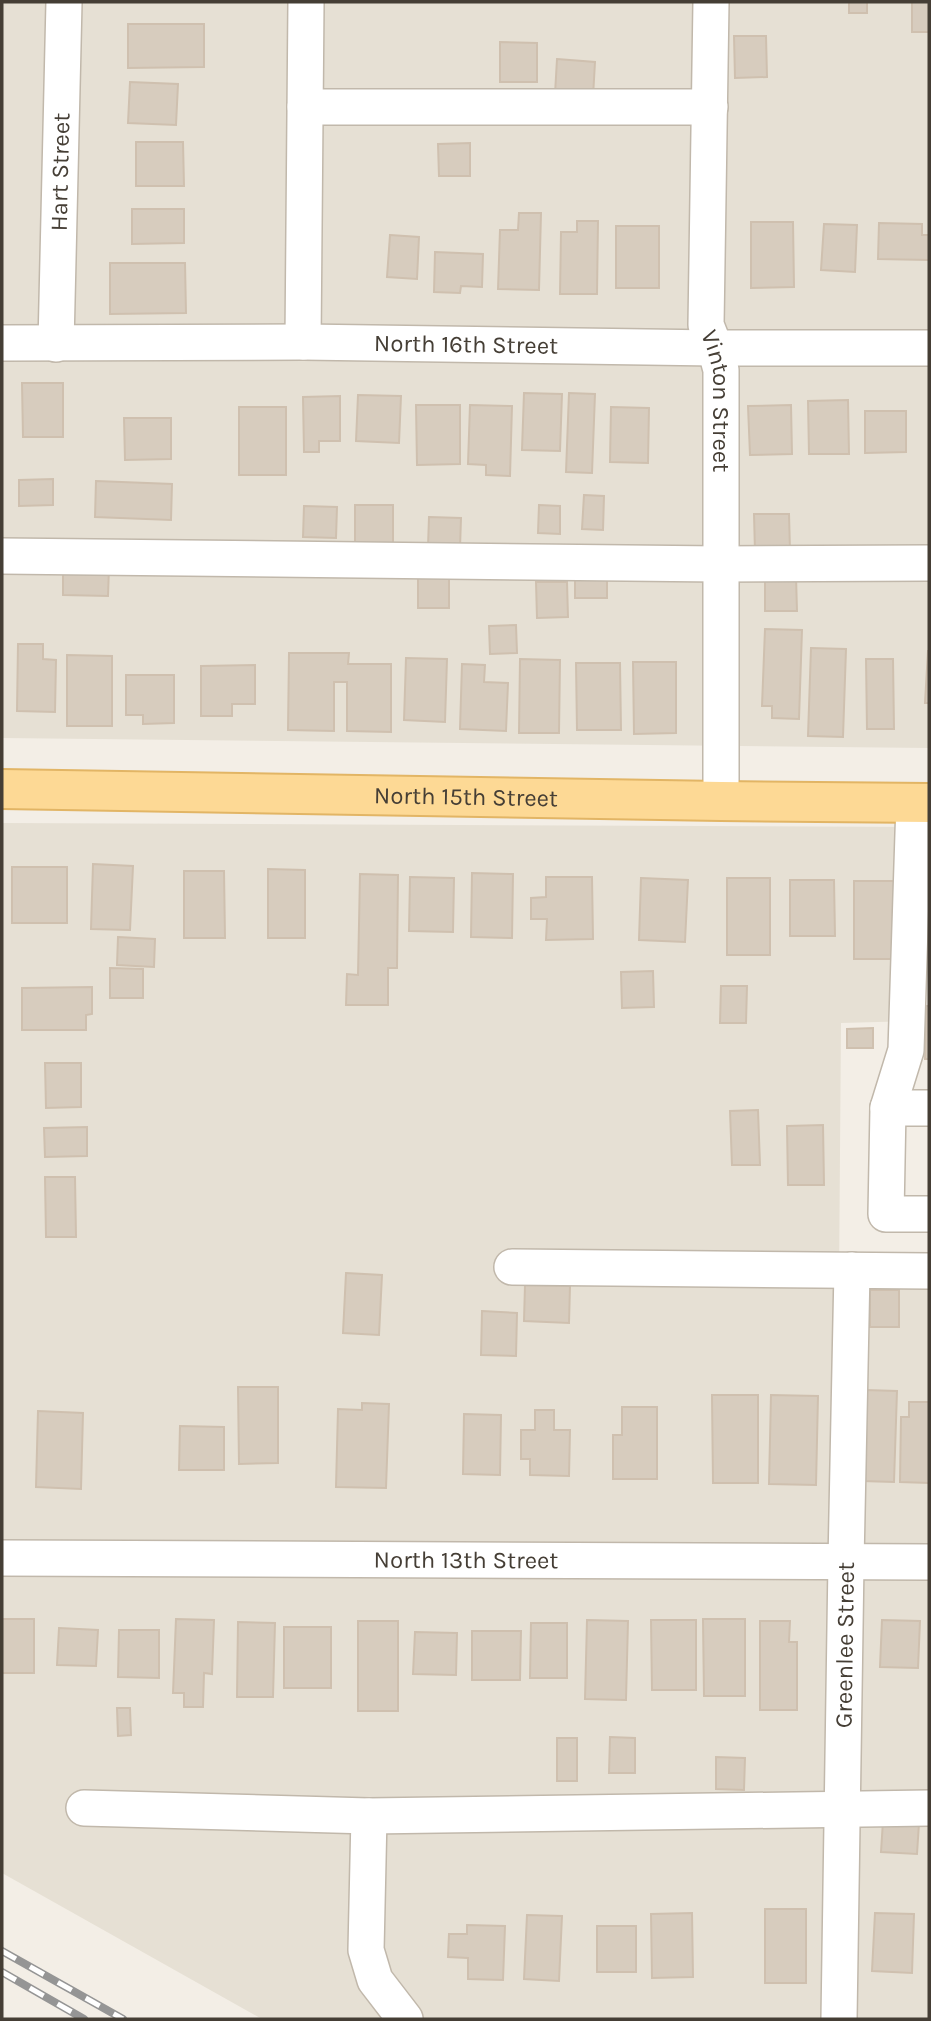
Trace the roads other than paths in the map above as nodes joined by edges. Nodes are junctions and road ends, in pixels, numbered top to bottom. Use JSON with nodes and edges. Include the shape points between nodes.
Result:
{"nodes":[{"id":1,"x":64,"y":2,"type":"edge"},
{"id":2,"x":306,"y":2,"type":"edge"},
{"id":3,"x":711,"y":2,"type":"edge"},
{"id":4,"x":305,"y":107,"type":"junction"},
{"id":5,"x":710,"y":107,"type":"junction"},
{"id":6,"x":303,"y":342,"type":"junction"},
{"id":7,"x":2,"y":343,"type":"edge"},
{"id":8,"x":56,"y":344,"type":"junction"},
{"id":9,"x":716,"y":348,"type":"junction"},
{"id":10,"x":929,"y":348,"type":"edge"},
{"id":11,"x":2,"y":556,"type":"edge"},
{"id":12,"x":929,"y":563,"type":"edge"},
{"id":13,"x":720,"y":564,"type":"junction"},
{"id":14,"x":2,"y":789,"type":"edge"},
{"id":15,"x":721,"y":802,"type":"junction"},
{"id":16,"x":922,"y":803,"type":"edge"},
{"id":17,"x":888,"y":1108,"type":"junction"},
{"id":18,"x":929,"y":1108,"type":"edge"},
{"id":19,"x":929,"y":1214,"type":"edge"},
{"id":20,"x":512,"y":1267,"type":"dead end"},
{"id":21,"x":852,"y":1270,"type":"junction"},
{"id":22,"x":929,"y":1271,"type":"edge"},
{"id":23,"x":2,"y":1558,"type":"edge"},
{"id":24,"x":846,"y":1562,"type":"junction"},
{"id":25,"x":929,"y":1562,"type":"edge"},
{"id":26,"x":84,"y":1808,"type":"dead end"},
{"id":27,"x":929,"y":1808,"type":"edge"},
{"id":28,"x":842,"y":1809,"type":"junction"},
{"id":29,"x":369,"y":1816,"type":"junction"},
{"id":30,"x":405,"y":2019,"type":"edge"},
{"id":31,"x":839,"y":2019,"type":"edge"}],
"edges":[{"from":1,"to":8,"type":"street","name":"Hart Street"},
{"from":2,"to":4,"type":"street"},
{"from":3,"to":5,"type":"street","name":"Vinton Street"},
{"from":4,"to":5,"type":"street"},
{"from":4,"to":6,"type":"street"},
{"from":5,"to":9,"type":"street","name":"Vinton Street","via":[[706,325]]},
{"from":6,"to":8,"type":"street","name":"North 16th Street"},
{"from":6,"to":9,"type":"street","name":"North 16th Street"},
{"from":7,"to":8,"type":"street","name":"North 16th Street"},
{"from":9,"to":10,"type":"street","name":"North 16th Street"},
{"from":9,"to":13,"type":"street","name":"Vinton Street","via":[[721,370]]},
{"from":11,"to":13,"type":"street"},
{"from":12,"to":13,"type":"street"},
{"from":13,"to":15,"type":"street","name":"Vinton Street"},
{"from":14,"to":15,"type":"main road","name":"North 15th Street"},
{"from":15,"to":16,"type":"main road","name":"North 15th Street"},
{"from":16,"to":17,"type":"street","via":[[906,1050]]},
{"from":17,"to":18,"type":"street"},
{"from":17,"to":19,"type":"street","via":[[887,1214]]},
{"from":20,"to":21,"type":"street"},
{"from":21,"to":22,"type":"street"},
{"from":21,"to":24,"type":"street","name":"Greenlee Street"},
{"from":23,"to":24,"type":"street","name":"North 13th Street"},
{"from":24,"to":25,"type":"street","name":"North 13th Street"},
{"from":24,"to":28,"type":"street","name":"Greenlee Street"},
{"from":26,"to":29,"type":"street"},
{"from":27,"to":28,"type":"street"},
{"from":28,"to":29,"type":"street"},
{"from":28,"to":31,"type":"street","name":"Greenlee Street"},
{"from":29,"to":30,"type":"street","via":[[366,1950],[375,1980]]}]}
